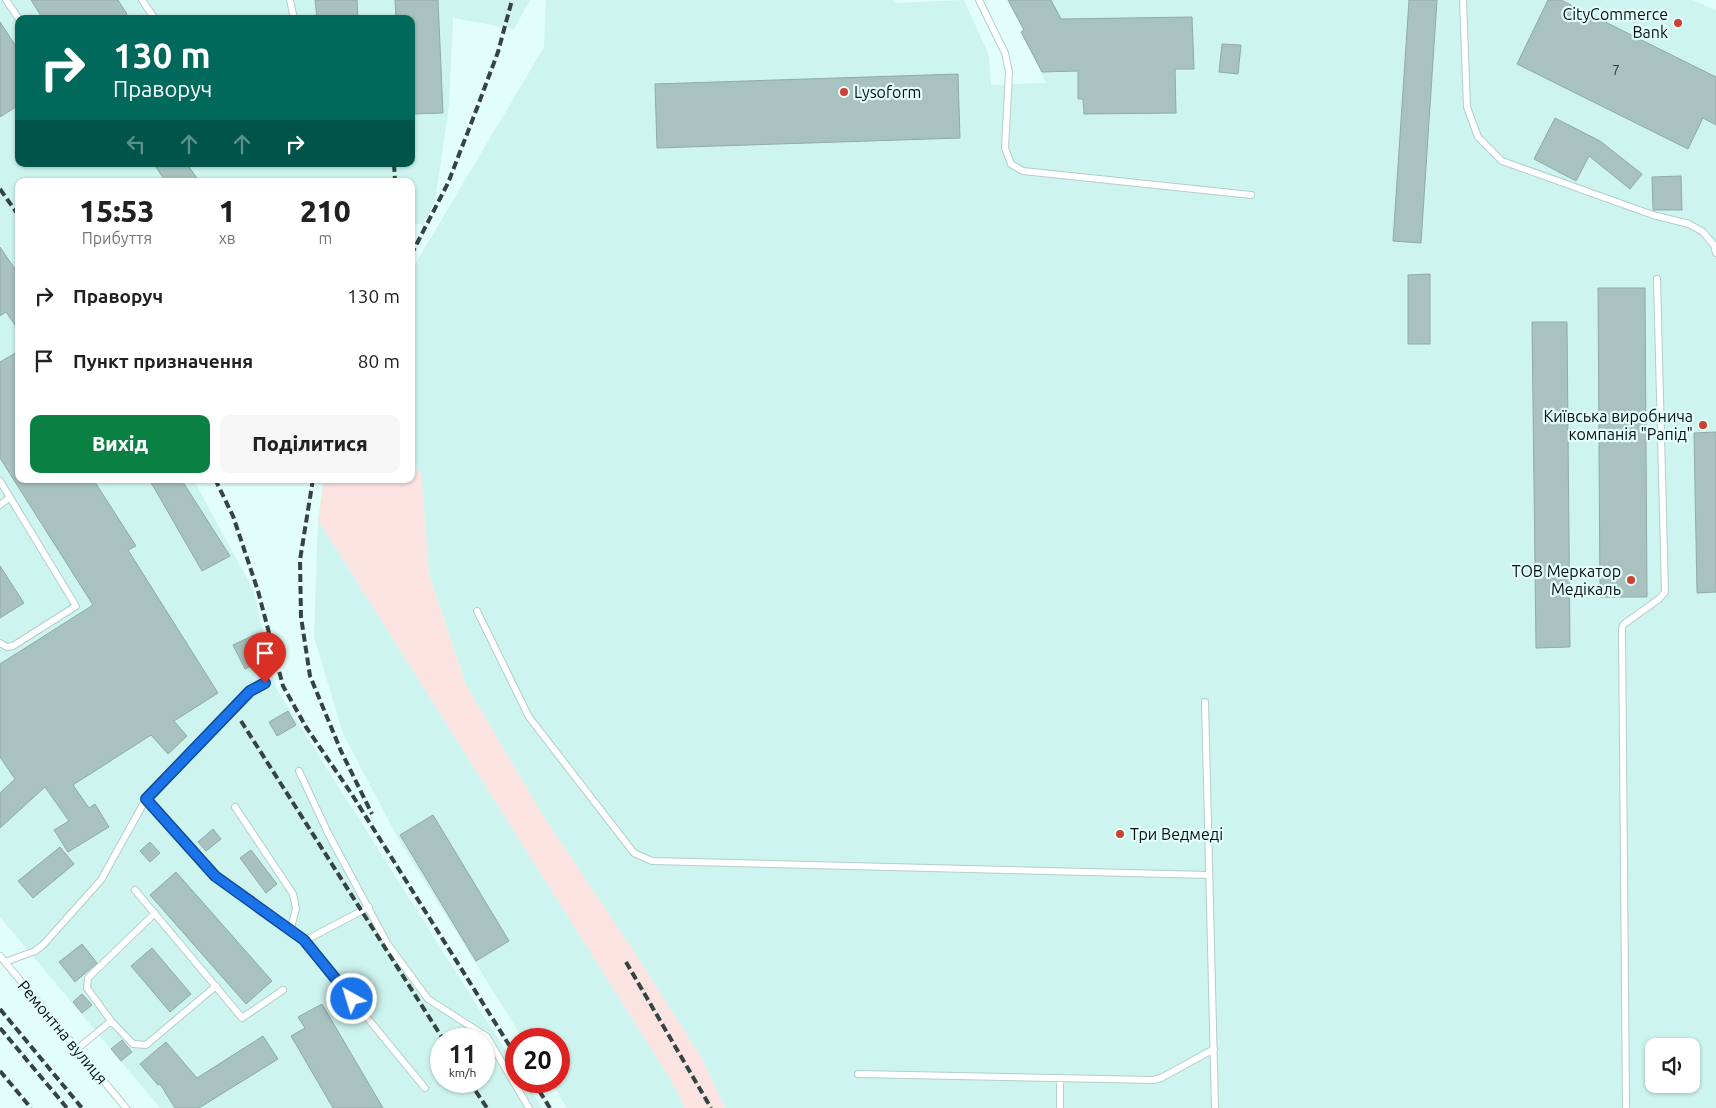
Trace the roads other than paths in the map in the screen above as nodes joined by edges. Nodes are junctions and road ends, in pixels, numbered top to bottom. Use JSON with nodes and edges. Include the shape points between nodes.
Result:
{"nodes":[{"id":1,"x":6,"y":0,"type":"edge"},
{"id":2,"x":142,"y":0,"type":"edge"},
{"id":3,"x":290,"y":0,"type":"edge"},
{"id":4,"x":979,"y":0,"type":"edge"},
{"id":5,"x":1463,"y":0,"type":"edge"},
{"id":6,"x":16,"y":15,"type":"edge"},
{"id":7,"x":152,"y":15,"type":"edge"},
{"id":8,"x":293,"y":15,"type":"edge"},
{"id":9,"x":1251,"y":195,"type":"dead end"},
{"id":10,"x":1716,"y":253,"type":"edge"},
{"id":11,"x":1657,"y":279,"type":"dead end"},
{"id":12,"x":0,"y":481,"type":"edge"},
{"id":13,"x":10,"y":497,"type":"junction"},
{"id":14,"x":0,"y":504,"type":"edge"},
{"id":15,"x":477,"y":611,"type":"dead end"},
{"id":16,"x":0,"y":643,"type":"edge"},
{"id":17,"x":265,"y":683,"type":"dead end"},
{"id":18,"x":1205,"y":702,"type":"dead end"},
{"id":19,"x":299,"y":771,"type":"dead end"},
{"id":20,"x":146,"y":799,"type":"junction"},
{"id":21,"x":235,"y":806,"type":"dead end"},
{"id":22,"x":1209,"y":875,"type":"junction"},
{"id":23,"x":135,"y":890,"type":"dead end"},
{"id":24,"x":369,"y":907,"type":"junction"},
{"id":25,"x":155,"y":913,"type":"junction"},
{"id":26,"x":290,"y":930,"type":"junction"},
{"id":27,"x":304,"y":940,"type":"junction"},
{"id":28,"x":0,"y":956,"type":"edge"},
{"id":29,"x":5,"y":962,"type":"junction"},
{"id":30,"x":216,"y":986,"type":"junction"},
{"id":31,"x":283,"y":990,"type":"dead end"},
{"id":32,"x":111,"y":1021,"type":"junction"},
{"id":33,"x":77,"y":1049,"type":"junction"},
{"id":34,"x":1214,"y":1049,"type":"junction"},
{"id":35,"x":858,"y":1074,"type":"dead end"},
{"id":36,"x":1060,"y":1079,"type":"junction"},
{"id":37,"x":425,"y":1088,"type":"dead end"},
{"id":38,"x":126,"y":1108,"type":"edge"},
{"id":39,"x":529,"y":1108,"type":"edge"},
{"id":40,"x":1060,"y":1108,"type":"edge"},
{"id":41,"x":1215,"y":1108,"type":"edge"},
{"id":42,"x":1626,"y":1108,"type":"edge"}],
"edges":[{"from":1,"to":6,"type":"lane"},
{"from":2,"to":7,"type":"lane"},
{"from":3,"to":8,"type":"lane"},
{"from":4,"to":9,"type":"lane","via":[[1005,53],[1009,72],[1005,148],[1011,164],[1023,171]]},
{"from":5,"to":10,"type":"lane","via":[[1467,108],[1478,137],[1502,161],[1653,215],[1689,224],[1703,232],[1714,245]]},
{"from":11,"to":42,"type":"lane","via":[[1665,592],[1622,628]]},
{"from":12,"to":13,"type":"lane"},
{"from":13,"to":14,"type":"lane"},
{"from":13,"to":16,"type":"lane","via":[[76,606],[13,646]]},
{"from":15,"to":22,"type":"lane","via":[[529,717],[634,853],[642,858]]},
{"from":17,"to":20,"type":"lane","via":[[250,691]]},
{"from":18,"to":22,"type":"lane"},
{"from":19,"to":24,"type":"lane","via":[[328,833]]},
{"from":20,"to":26,"type":"lane","via":[[205,868]]},
{"from":20,"to":29,"type":"lane","via":[[94,889],[43,945]]},
{"from":21,"to":26,"type":"lane","via":[[293,894],[296,909]]},
{"from":22,"to":34,"type":"lane"},
{"from":23,"to":25,"type":"lane"},
{"from":24,"to":27,"type":"lane"},
{"from":24,"to":39,"type":"lane","via":[[387,943],[428,999],[487,1037]]},
{"from":25,"to":30,"type":"lane"},
{"from":25,"to":32,"type":"lane","via":[[88,978],[87,988]]},
{"from":26,"to":27,"type":"lane"},
{"from":27,"to":37,"type":"lane"},
{"from":28,"to":29,"type":"lane","name":"Ремонтна вулиця"},
{"from":29,"to":33,"type":"lane","name":"Ремонтна вулиця"},
{"from":30,"to":31,"type":"lane","via":[[242,1018]]},
{"from":30,"to":32,"type":"lane","via":[[146,1044],[133,1044]]},
{"from":32,"to":33,"type":"lane"},
{"from":33,"to":38,"type":"lane","name":"Ремонтна вулиця"},
{"from":34,"to":36,"type":"lane","via":[[1153,1080]]},
{"from":34,"to":41,"type":"lane"},
{"from":35,"to":36,"type":"lane"},
{"from":36,"to":40,"type":"lane"}]}
